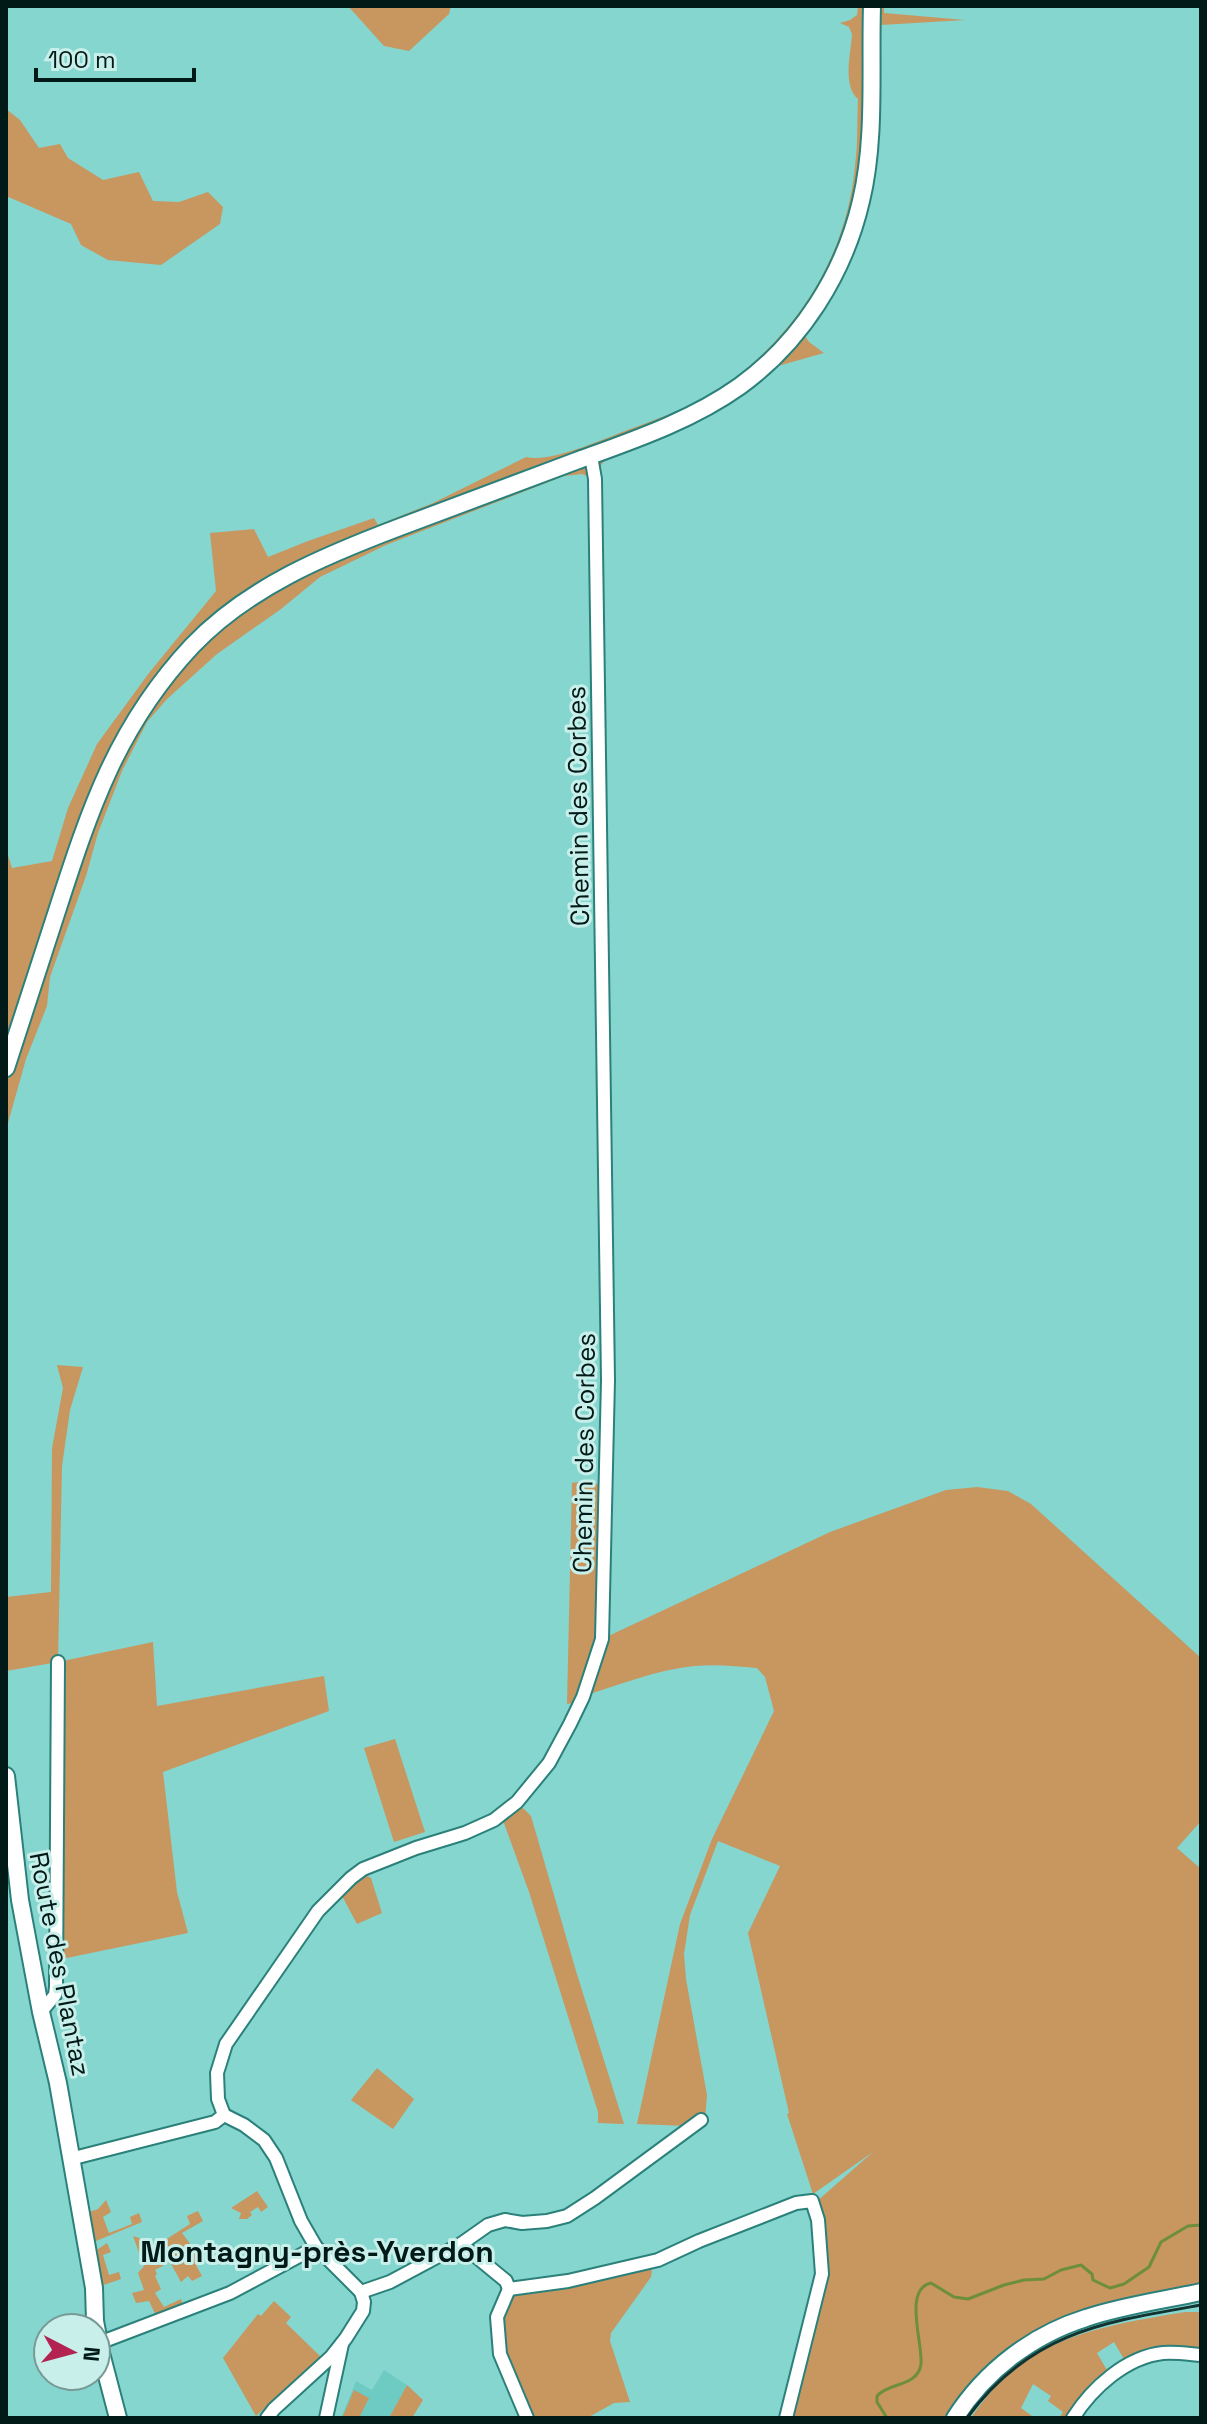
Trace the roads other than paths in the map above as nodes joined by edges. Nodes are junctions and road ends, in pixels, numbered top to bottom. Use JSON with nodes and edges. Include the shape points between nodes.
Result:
{"nodes":[{"id":1,"x":872,"y":6,"type":"edge"},
{"id":2,"x":591,"y":456,"type":"junction"},
{"id":3,"x":6,"y":1068,"type":"edge"},
{"id":4,"x":58,"y":1662,"type":"dead end"},
{"id":5,"x":6,"y":1776,"type":"edge"},
{"id":6,"x":41,"y":2012,"type":"junction"},
{"id":7,"x":224,"y":2115,"type":"junction"},
{"id":8,"x":701,"y":2120,"type":"dead end"},
{"id":9,"x":70,"y":2159,"type":"junction"},
{"id":10,"x":461,"y":2244,"type":"junction"},
{"id":11,"x":316,"y":2247,"type":"junction"},
{"id":12,"x":509,"y":2289,"type":"junction"},
{"id":13,"x":361,"y":2292,"type":"junction"},
{"id":14,"x":1201,"y":2292,"type":"edge"},
{"id":15,"x":96,"y":2312,"type":"edge"},
{"id":16,"x":112,"y":2338,"type":"edge"},
{"id":17,"x":343,"y":2341,"type":"junction"},
{"id":18,"x":1201,"y":2355,"type":"edge"},
{"id":19,"x":111,"y":2392,"type":"edge"},
{"id":20,"x":118,"y":2418,"type":"edge"},
{"id":21,"x":267,"y":2418,"type":"edge"},
{"id":22,"x":326,"y":2418,"type":"edge"},
{"id":23,"x":527,"y":2418,"type":"edge"},
{"id":24,"x":786,"y":2418,"type":"edge"},
{"id":25,"x":955,"y":2418,"type":"edge"},
{"id":26,"x":1073,"y":2418,"type":"edge"}],
"edges":[{"from":1,"to":2,"type":"main road","via":[[862,197],[841,261],[820,300],[779,352],[740,386],[681,419]]},
{"from":2,"to":3,"type":"main road","via":[[325,557],[228,613],[194,643],[149,697],[110,764]]},
{"from":2,"to":7,"type":"street","name":"Chemin des Corbes","via":[[608,1380],[602,1639],[570,1724],[549,1763],[517,1802],[465,1833],[363,1869],[318,1911],[226,2044],[217,2073]]},
{"from":4,"to":6,"type":"street","via":[[56,1987]]},
{"from":5,"to":6,"type":"main road","name":"Route des Plantaz","via":[[20,1900]]},
{"from":6,"to":9,"type":"main road","name":"Route des Plantaz"},
{"from":7,"to":9,"type":"street","via":[[215,2122]]},
{"from":7,"to":11,"type":"street","via":[[264,2140]]},
{"from":8,"to":10,"type":"street","via":[[567,2216],[522,2223],[505,2220]]},
{"from":9,"to":15,"type":"main road","name":"Route des Plantaz"},
{"from":10,"to":12,"type":"street"},
{"from":10,"to":13,"type":"street"},
{"from":11,"to":13,"type":"street"},
{"from":11,"to":16,"type":"street","via":[[244,2287]]},
{"from":12,"to":23,"type":"street","via":[[497,2317],[499,2343]]},
{"from":12,"to":24,"type":"street","via":[[658,2260],[812,2201],[818,2220],[820,2284]]},
{"from":13,"to":17,"type":"street","via":[[363,2311]]},
{"from":14,"to":25,"type":"main road","via":[[1086,2317],[1035,2340],[983,2382]]},
{"from":17,"to":21,"type":"street"},
{"from":17,"to":22,"type":"street"},
{"from":18,"to":26,"type":"street","via":[[1162,2353],[1126,2364],[1083,2402]]},
{"from":19,"to":20,"type":"main road","name":"Route des Plantaz"}]}
